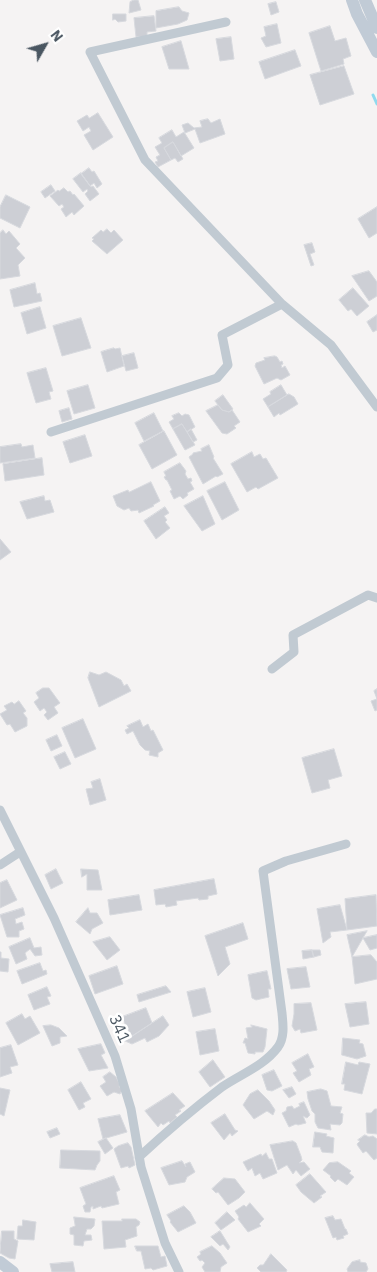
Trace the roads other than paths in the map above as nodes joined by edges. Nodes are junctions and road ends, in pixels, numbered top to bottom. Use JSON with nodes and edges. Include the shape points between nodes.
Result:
{"nodes":[{"id":1,"x":352,"y":0,"type":"edge"},
{"id":2,"x":365,"y":0,"type":"edge"},
{"id":3,"x":226,"y":22,"type":"dead end"},
{"id":4,"x":377,"y":28,"type":"edge"},
{"id":5,"x":377,"y":52,"type":"edge"},
{"id":6,"x":282,"y":304,"type":"junction"},
{"id":7,"x":377,"y":407,"type":"edge"},
{"id":8,"x":51,"y":432,"type":"dead end"},
{"id":9,"x":377,"y":598,"type":"edge"},
{"id":10,"x":272,"y":669,"type":"dead end"},
{"id":11,"x":0,"y":810,"type":"edge"},
{"id":12,"x":346,"y":844,"type":"dead end"},
{"id":13,"x":20,"y":852,"type":"junction"},
{"id":14,"x":0,"y":865,"type":"edge"},
{"id":15,"x":140,"y":1157,"type":"junction"},
{"id":16,"x":0,"y":1262,"type":"edge"},
{"id":17,"x":14,"y":1272,"type":"edge"},
{"id":18,"x":179,"y":1272,"type":"edge"}],
"edges":[{"from":1,"to":5,"type":"main road"},
{"from":2,"to":4,"type":"main road"},
{"from":3,"to":6,"type":"street","via":[[90,52],[145,160]]},
{"from":6,"to":7,"type":"street","via":[[331,345]]},
{"from":6,"to":8,"type":"street","via":[[222,335],[228,365],[217,378]]},
{"from":9,"to":10,"type":"street","via":[[368,595],[293,636],[294,652]]},
{"from":11,"to":13,"type":"street","name":"341"},
{"from":12,"to":15,"type":"street","via":[[263,871],[282,1013],[280,1045],[260,1064],[176,1122]]},
{"from":13,"to":14,"type":"street"},
{"from":13,"to":15,"type":"street","name":"341","via":[[54,918],[115,1056],[131,1109]]},
{"from":15,"to":18,"type":"street","name":"341","via":[[165,1243]]},
{"from":16,"to":17,"type":"main road"}]}
